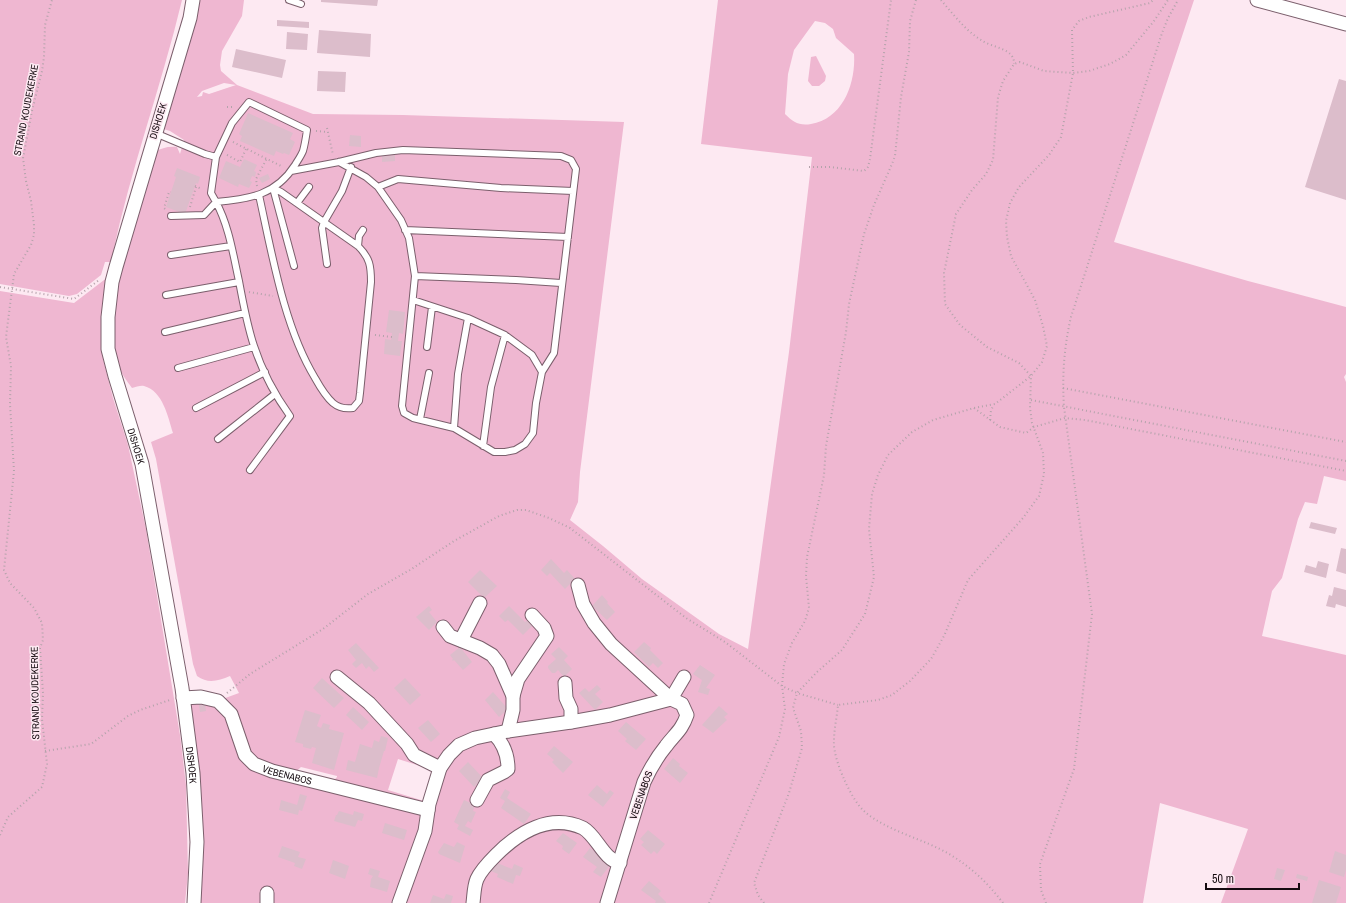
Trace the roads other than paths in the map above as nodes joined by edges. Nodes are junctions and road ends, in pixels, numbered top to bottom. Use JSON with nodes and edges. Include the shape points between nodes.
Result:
{"nodes":[{"id":1,"x":193,"y":0,"type":"edge"},
{"id":2,"x":289,"y":0,"type":"edge"},
{"id":3,"x":1257,"y":0,"type":"edge"},
{"id":4,"x":301,"y":4,"type":"dead end"},
{"id":5,"x":1346,"y":24,"type":"edge"},
{"id":6,"x":155,"y":133,"type":"junction"},
{"id":7,"x":216,"y":157,"type":"junction"},
{"id":8,"x":337,"y":162,"type":"junction"},
{"id":9,"x":350,"y":167,"type":"junction"},
{"id":10,"x":291,"y":171,"type":"junction"},
{"id":11,"x":309,"y":187,"type":"dead end"},
{"id":12,"x":378,"y":187,"type":"junction"},
{"id":13,"x":273,"y":188,"type":"junction"},
{"id":14,"x":573,"y":191,"type":"junction"},
{"id":15,"x":259,"y":196,"type":"junction"},
{"id":16,"x":216,"y":202,"type":"junction"},
{"id":17,"x":297,"y":203,"type":"junction"},
{"id":18,"x":171,"y":216,"type":"dead end"},
{"id":19,"x":324,"y":222,"type":"junction"},
{"id":20,"x":364,"y":230,"type":"dead end"},
{"id":21,"x":405,"y":230,"type":"junction"},
{"id":22,"x":568,"y":237,"type":"junction"},
{"id":23,"x":231,"y":246,"type":"junction"},
{"id":24,"x":358,"y":246,"type":"junction"},
{"id":25,"x":171,"y":255,"type":"dead end"},
{"id":26,"x":327,"y":264,"type":"dead end"},
{"id":27,"x":294,"y":266,"type":"dead end"},
{"id":28,"x":415,"y":276,"type":"junction"},
{"id":29,"x":239,"y":282,"type":"junction"},
{"id":30,"x":561,"y":283,"type":"junction"},
{"id":31,"x":166,"y":295,"type":"dead end"},
{"id":32,"x":412,"y":300,"type":"junction"},
{"id":33,"x":432,"y":307,"type":"junction"},
{"id":34,"x":245,"y":313,"type":"junction"},
{"id":35,"x":468,"y":318,"type":"junction"},
{"id":36,"x":166,"y":332,"type":"dead end"},
{"id":37,"x":505,"y":335,"type":"junction"},
{"id":38,"x":254,"y":347,"type":"junction"},
{"id":39,"x":428,"y":347,"type":"dead end"},
{"id":40,"x":178,"y":368,"type":"dead end"},
{"id":41,"x":265,"y":372,"type":"junction"},
{"id":42,"x":542,"y":372,"type":"junction"},
{"id":43,"x":429,"y":373,"type":"dead end"},
{"id":44,"x":275,"y":394,"type":"junction"},
{"id":45,"x":196,"y":408,"type":"dead end"},
{"id":46,"x":420,"y":420,"type":"junction"},
{"id":47,"x":454,"y":428,"type":"junction"},
{"id":48,"x":218,"y":439,"type":"dead end"},
{"id":49,"x":483,"y":446,"type":"junction"},
{"id":50,"x":250,"y":470,"type":"dead end"},
{"id":51,"x":578,"y":585,"type":"dead end"},
{"id":52,"x":480,"y":603,"type":"dead end"},
{"id":53,"x":532,"y":615,"type":"dead end"},
{"id":54,"x":443,"y":627,"type":"dead end"},
{"id":55,"x":461,"y":640,"type":"junction"},
{"id":56,"x":336,"y":677,"type":"dead end"},
{"id":57,"x":684,"y":677,"type":"dead end"},
{"id":58,"x":565,"y":682,"type":"dead end"},
{"id":59,"x":513,"y":696,"type":"junction"},
{"id":60,"x":183,"y":698,"type":"junction"},
{"id":61,"x":671,"y":698,"type":"junction"},
{"id":62,"x":571,"y":722,"type":"junction"},
{"id":63,"x":508,"y":731,"type":"junction"},
{"id":64,"x":494,"y":734,"type":"junction"},
{"id":65,"x":440,"y":768,"type":"junction"},
{"id":66,"x":476,"y":800,"type":"dead end"},
{"id":67,"x":428,"y":810,"type":"junction"},
{"id":68,"x":620,"y":863,"type":"junction"},
{"id":69,"x":194,"y":903,"type":"edge"},
{"id":70,"x":400,"y":903,"type":"edge"},
{"id":71,"x":473,"y":903,"type":"edge"},
{"id":72,"x":607,"y":903,"type":"edge"}],
"edges":[{"from":1,"to":6,"type":"street","name":"DISHOEK","via":[[190,18]]},
{"from":2,"to":4,"type":"lane"},
{"from":3,"to":5,"type":"street"},
{"from":6,"to":7,"type":"lane"},
{"from":6,"to":60,"type":"street","name":"DISHOEK","via":[[112,282],[108,349],[142,464]]},
{"from":7,"to":10,"type":"lane","via":[[232,123],[249,102],[307,130],[302,153]]},
{"from":7,"to":16,"type":"lane","via":[[211,193]]},
{"from":8,"to":9,"type":"lane"},
{"from":8,"to":10,"type":"lane"},
{"from":8,"to":14,"type":"lane","via":[[403,150],[561,156],[571,160],[576,169]]},
{"from":9,"to":12,"type":"lane"},
{"from":9,"to":19,"type":"lane","via":[[342,191]]},
{"from":10,"to":13,"type":"lane"},
{"from":11,"to":17,"type":"lane"},
{"from":12,"to":14,"type":"lane","via":[[398,179]]},
{"from":12,"to":21,"type":"lane"},
{"from":13,"to":15,"type":"lane"},
{"from":13,"to":17,"type":"lane"},
{"from":13,"to":27,"type":"lane"},
{"from":14,"to":22,"type":"lane"},
{"from":15,"to":16,"type":"lane"},
{"from":15,"to":24,"type":"lane","via":[[274,266],[304,361],[323,391],[344,409],[353,408],[359,401],[367,334],[371,268],[366,254]]},
{"from":16,"to":18,"type":"lane","via":[[204,215]]},
{"from":16,"to":23,"type":"lane","via":[[223,213]]},
{"from":17,"to":19,"type":"lane"},
{"from":19,"to":24,"type":"lane"},
{"from":19,"to":26,"type":"lane","via":[[322,228]]},
{"from":20,"to":24,"type":"lane","via":[[359,236]]},
{"from":21,"to":22,"type":"lane"},
{"from":21,"to":28,"type":"lane","via":[[409,238]]},
{"from":22,"to":30,"type":"lane"},
{"from":23,"to":25,"type":"lane"},
{"from":23,"to":29,"type":"lane"},
{"from":28,"to":30,"type":"lane"},
{"from":28,"to":32,"type":"lane"},
{"from":29,"to":31,"type":"lane"},
{"from":29,"to":34,"type":"lane"},
{"from":30,"to":42,"type":"lane","via":[[554,353]]},
{"from":32,"to":33,"type":"lane"},
{"from":32,"to":46,"type":"lane","via":[[402,406],[404,413]]},
{"from":33,"to":35,"type":"lane"},
{"from":33,"to":39,"type":"lane"},
{"from":34,"to":36,"type":"lane"},
{"from":34,"to":38,"type":"lane"},
{"from":35,"to":37,"type":"lane"},
{"from":35,"to":47,"type":"lane","via":[[458,374]]},
{"from":37,"to":42,"type":"lane","via":[[532,355]]},
{"from":37,"to":49,"type":"lane","via":[[491,387]]},
{"from":38,"to":40,"type":"lane"},
{"from":38,"to":41,"type":"lane"},
{"from":41,"to":44,"type":"lane"},
{"from":41,"to":45,"type":"lane"},
{"from":42,"to":49,"type":"lane","via":[[533,434],[526,444],[505,452],[494,452]]},
{"from":43,"to":46,"type":"lane"},
{"from":44,"to":48,"type":"lane"},
{"from":44,"to":50,"type":"lane","via":[[290,416]]},
{"from":46,"to":47,"type":"lane"},
{"from":47,"to":49,"type":"lane"},
{"from":51,"to":61,"type":"street","name":"VEBENABOS","via":[[583,604],[611,644]]},
{"from":52,"to":55,"type":"street"},
{"from":53,"to":59,"type":"street","via":[[544,628],[547,636],[518,679]]},
{"from":54,"to":55,"type":"street","via":[[450,636]]},
{"from":55,"to":59,"type":"street","via":[[492,655],[499,664]]},
{"from":56,"to":65,"type":"street","via":[[369,703],[414,755]]},
{"from":57,"to":61,"type":"street"},
{"from":58,"to":62,"type":"street"},
{"from":59,"to":63,"type":"street"},
{"from":60,"to":67,"type":"street","name":"VEBENABOS","via":[[201,697],[218,701],[231,714],[245,755],[254,764],[272,771]]},
{"from":60,"to":69,"type":"street","name":"DISHOEK","via":[[192,773],[196,842]]},
{"from":61,"to":62,"type":"street","via":[[610,715]]},
{"from":61,"to":68,"type":"street","name":"VEBENABOS","via":[[682,704],[687,715],[683,726],[652,764],[644,782]]},
{"from":62,"to":63,"type":"street"},
{"from":63,"to":64,"type":"street"},
{"from":64,"to":65,"type":"street","via":[[459,745]]},
{"from":64,"to":66,"type":"street","via":[[501,741],[508,769],[488,780]]},
{"from":65,"to":67,"type":"street"},
{"from":67,"to":70,"type":"street","via":[[425,831]]},
{"from":68,"to":71,"type":"street","via":[[612,859],[585,829],[572,824],[550,823],[536,826],[521,833],[488,863],[477,879]]},
{"from":68,"to":72,"type":"street","name":"VEBENABOS"}]}
